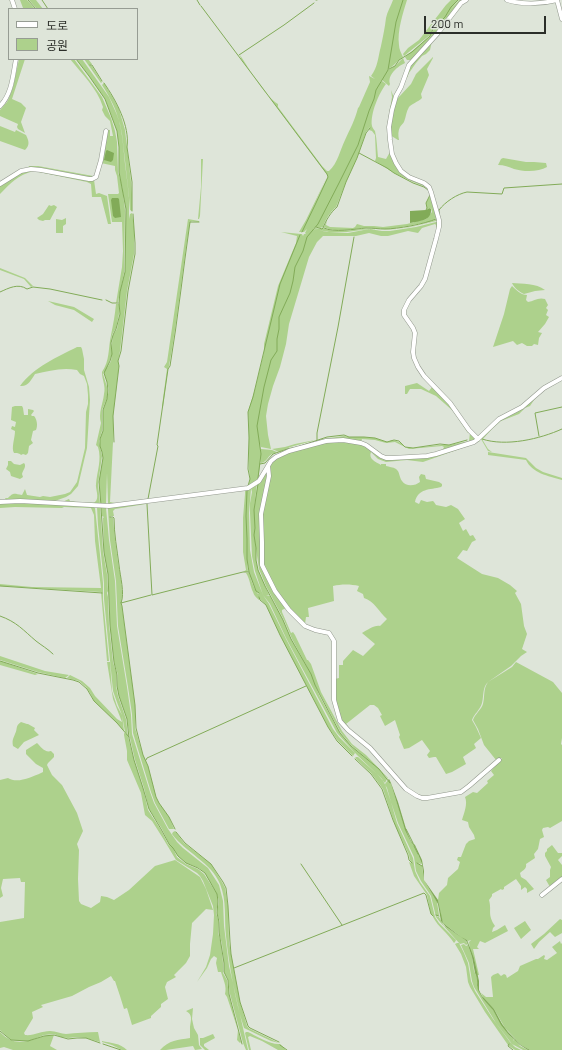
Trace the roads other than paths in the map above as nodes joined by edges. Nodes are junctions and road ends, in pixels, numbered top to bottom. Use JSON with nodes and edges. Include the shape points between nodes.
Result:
{"nodes":[{"id":1,"x":466,"y":0,"type":"edge"},
{"id":2,"x":507,"y":0,"type":"edge"},
{"id":3,"x":557,"y":0,"type":"edge"},
{"id":4,"x":562,"y":19,"type":"edge"},
{"id":5,"x":16,"y":60,"type":"edge"},
{"id":6,"x":0,"y":106,"type":"edge"},
{"id":7,"x":106,"y":131,"type":"dead end"},
{"id":8,"x":0,"y":184,"type":"edge"},
{"id":9,"x":562,"y":378,"type":"edge"},
{"id":10,"x":478,"y":439,"type":"junction"},
{"id":11,"x":268,"y":466,"type":"junction"},
{"id":12,"x":0,"y":502,"type":"edge"},
{"id":13,"x":499,"y":760,"type":"dead end"},
{"id":14,"x":562,"y":879,"type":"edge"},
{"id":15,"x":542,"y":894,"type":"dead end"}],
"edges":[{"from":1,"to":10,"type":"street","via":[[409,65],[396,96],[389,127],[392,154],[396,163],[409,177],[429,187],[439,220],[425,279],[404,310],[404,315],[413,328],[414,358],[424,376],[450,403]]},
{"from":2,"to":3,"type":"street","via":[[528,4]]},
{"from":3,"to":4,"type":"street"},
{"from":5,"to":6,"type":"street","via":[[8,95]]},
{"from":7,"to":8,"type":"street","via":[[96,177],[90,179],[31,169],[17,173]]},
{"from":9,"to":10,"type":"street","via":[[544,388],[522,407],[499,419]]},
{"from":10,"to":11,"type":"street","via":[[427,456],[392,458],[381,456],[366,444],[326,441],[282,454]]},
{"from":11,"to":12,"type":"street","via":[[259,480],[248,488],[104,506]]},
{"from":11,"to":13,"type":"street","via":[[269,476],[261,514],[262,565],[288,610],[306,626],[329,633],[334,642],[334,700],[342,725],[370,748],[406,789],[422,798],[462,792]]},
{"from":14,"to":15,"type":"street"}]}
